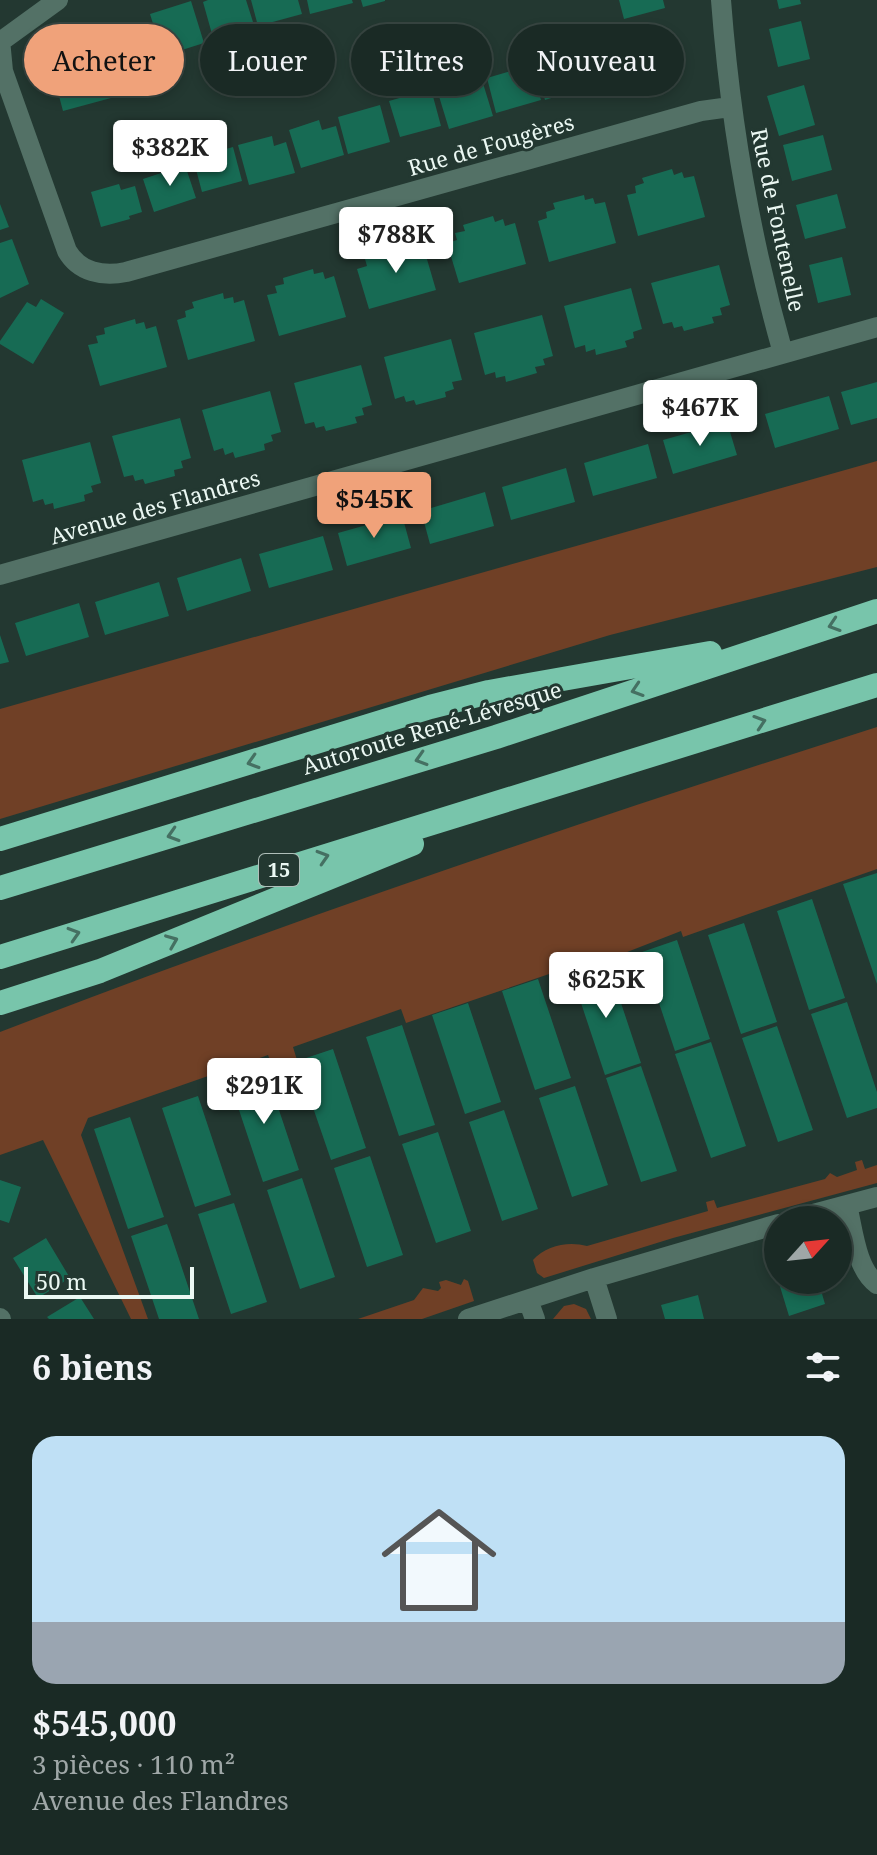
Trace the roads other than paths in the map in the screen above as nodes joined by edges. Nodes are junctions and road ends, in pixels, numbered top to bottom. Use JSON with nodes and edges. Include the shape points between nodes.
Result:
{"nodes":[{"id":1,"x":58,"y":0,"type":"edge"},
{"id":2,"x":721,"y":0,"type":"edge"},
{"id":3,"x":0,"y":41,"type":"edge"},
{"id":4,"x":730,"y":107,"type":"junction"},
{"id":5,"x":877,"y":327,"type":"edge"},
{"id":6,"x":783,"y":353,"type":"junction"},
{"id":7,"x":0,"y":575,"type":"edge"},
{"id":8,"x":877,"y":611,"type":"edge"},
{"id":9,"x":791,"y":639,"type":"junction"},
{"id":10,"x":877,"y":685,"type":"edge"},
{"id":11,"x":559,"y":785,"type":"junction"},
{"id":12,"x":0,"y":839,"type":"edge"},
{"id":13,"x":0,"y":888,"type":"edge"},
{"id":14,"x":0,"y":957,"type":"edge"},
{"id":15,"x":0,"y":1003,"type":"edge"},
{"id":16,"x":877,"y":1197,"type":"edge"},
{"id":17,"x":847,"y":1205,"type":"junction"},
{"id":18,"x":843,"y":1206,"type":"edge"},
{"id":19,"x":764,"y":1228,"type":"edge"},
{"id":20,"x":594,"y":1278,"type":"junction"},
{"id":21,"x":877,"y":1284,"type":"edge"},
{"id":22,"x":532,"y":1309,"type":"edge"},
{"id":23,"x":468,"y":1319,"type":"edge"},
{"id":24,"x":607,"y":1319,"type":"edge"}],
"edges":[{"from":1,"to":3,"type":"street"},
{"from":2,"to":4,"type":"street","name":"Rue de Fontenelle"},
{"from":3,"to":4,"type":"street","name":"Rue de Fougères","via":[[3,71],[67,251],[80,266],[104,275]]},
{"from":4,"to":6,"type":"street","name":"Rue de Fontenelle","via":[[750,220]]},
{"from":5,"to":6,"type":"street","name":"Avenue des Flandres"},
{"from":6,"to":7,"type":"street","name":"Avenue des Flandres"},
{"from":8,"to":9,"type":"highway","name":"Autoroute René-Lévesque","one_way":true},
{"from":9,"to":12,"type":"highway","one_way":true,"via":[[489,692]]},
{"from":9,"to":13,"type":"highway","name":"Autoroute René-Lévesque","one_way":true,"via":[[496,737]]},
{"from":11,"to":10,"type":"highway","number":"15","one_way":true},
{"from":14,"to":11,"type":"highway","number":"15","one_way":true},
{"from":15,"to":11,"type":"highway","one_way":true,"via":[[100,971]]},
{"from":16,"to":17,"type":"street"},
{"from":17,"to":18,"type":"street"},
{"from":17,"to":21,"type":"street","via":[[864,1267]]},
{"from":19,"to":20,"type":"street"},
{"from":20,"to":22,"type":"street"},
{"from":20,"to":24,"type":"street"},
{"from":22,"to":23,"type":"street"}]}
